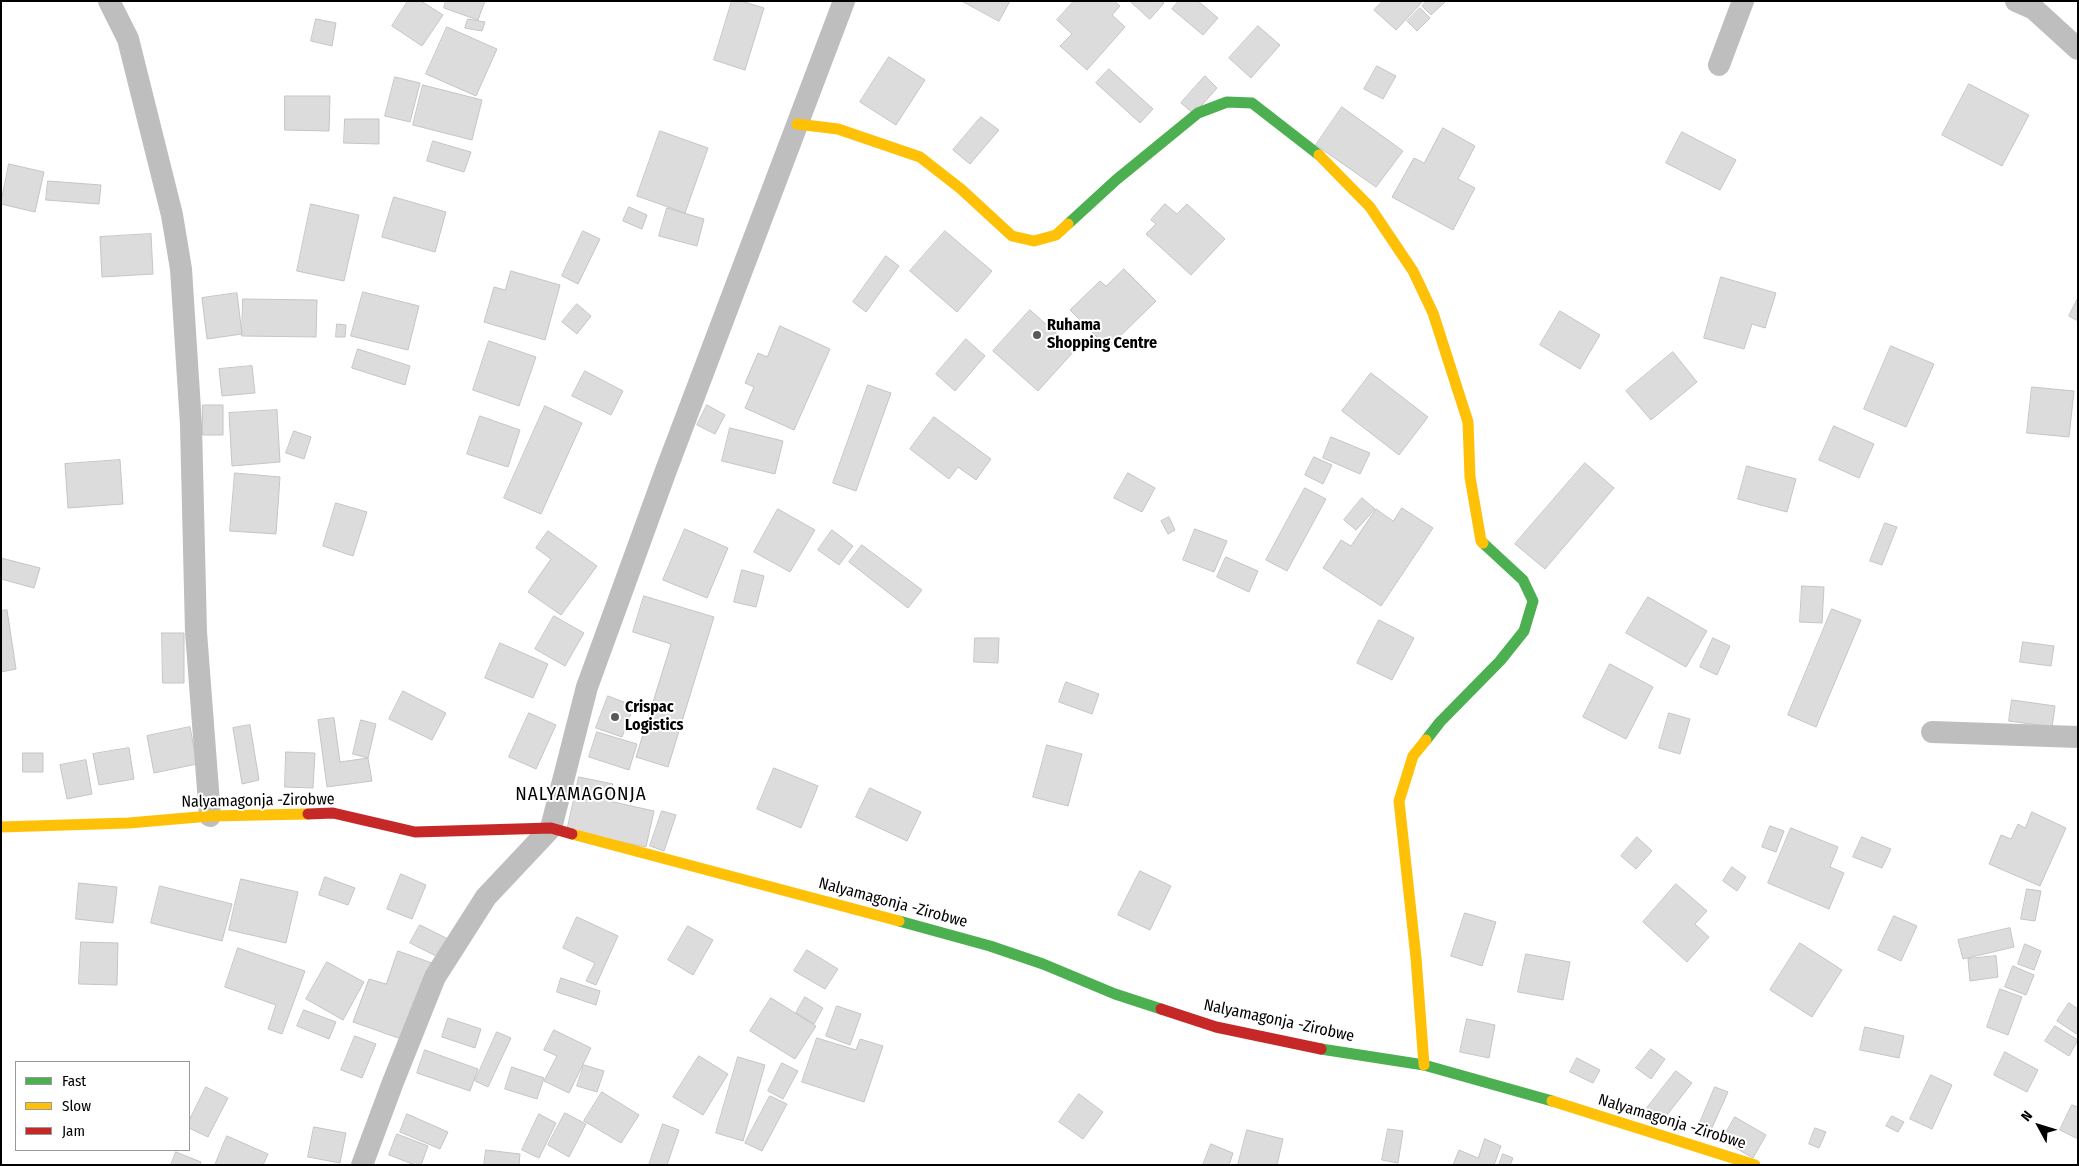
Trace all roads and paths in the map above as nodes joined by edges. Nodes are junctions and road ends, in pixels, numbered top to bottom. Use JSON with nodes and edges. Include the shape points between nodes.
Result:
{"nodes":[{"id":1,"x":109,"y":1,"type":"edge"},
{"id":2,"x":844,"y":1,"type":"edge"},
{"id":3,"x":1743,"y":1,"type":"edge"},
{"id":4,"x":2016,"y":1,"type":"edge"},
{"id":5,"x":2078,"y":49,"type":"edge"},
{"id":6,"x":1719,"y":65,"type":"dead end"},
{"id":7,"x":797,"y":124,"type":"junction"},
{"id":8,"x":1932,"y":732,"type":"dead end"},
{"id":9,"x":2078,"y":737,"type":"edge"},
{"id":10,"x":210,"y":816,"type":"junction"},
{"id":11,"x":1,"y":828,"type":"edge"},
{"id":12,"x":551,"y":828,"type":"junction"},
{"id":13,"x":1424,"y":1066,"type":"junction"},
{"id":14,"x":362,"y":1165,"type":"edge"},
{"id":15,"x":1755,"y":1165,"type":"edge"}],
"edges":[{"from":1,"to":10,"type":"street","via":[[128,39],[172,215],[181,269],[191,424],[196,632]]},
{"from":2,"to":7,"type":"street"},
{"from":3,"to":6,"type":"street"},
{"from":4,"to":5,"type":"street","via":[[2034,9]]},
{"from":7,"to":12,"type":"street","via":[[587,687]]},
{"from":7,"to":13,"type":"street","via":[[838,129],[920,157],[1012,236],[1034,241],[1056,235],[1116,180],[1198,113],[1227,102],[1252,103],[1320,156],[1370,207],[1413,271],[1433,313],[1468,422],[1470,477],[1481,541],[1523,580],[1533,602],[1524,631],[1500,662],[1440,722],[1412,756],[1399,801]]},
{"from":8,"to":9,"type":"street"},
{"from":10,"to":11,"type":"street","name":"Nalyamagonja -Zirobwe"},
{"from":10,"to":12,"type":"street","name":"Nalyamagonja -Zirobwe","via":[[333,812],[416,832]]},
{"from":12,"to":13,"type":"street","name":"Nalyamagonja -Zirobwe","via":[[990,946],[1115,994],[1216,1027]]},
{"from":12,"to":14,"type":"street","via":[[486,897],[435,977]]},
{"from":13,"to":15,"type":"street","name":"Nalyamagonja -Zirobwe","via":[[1517,1090]]}]}
